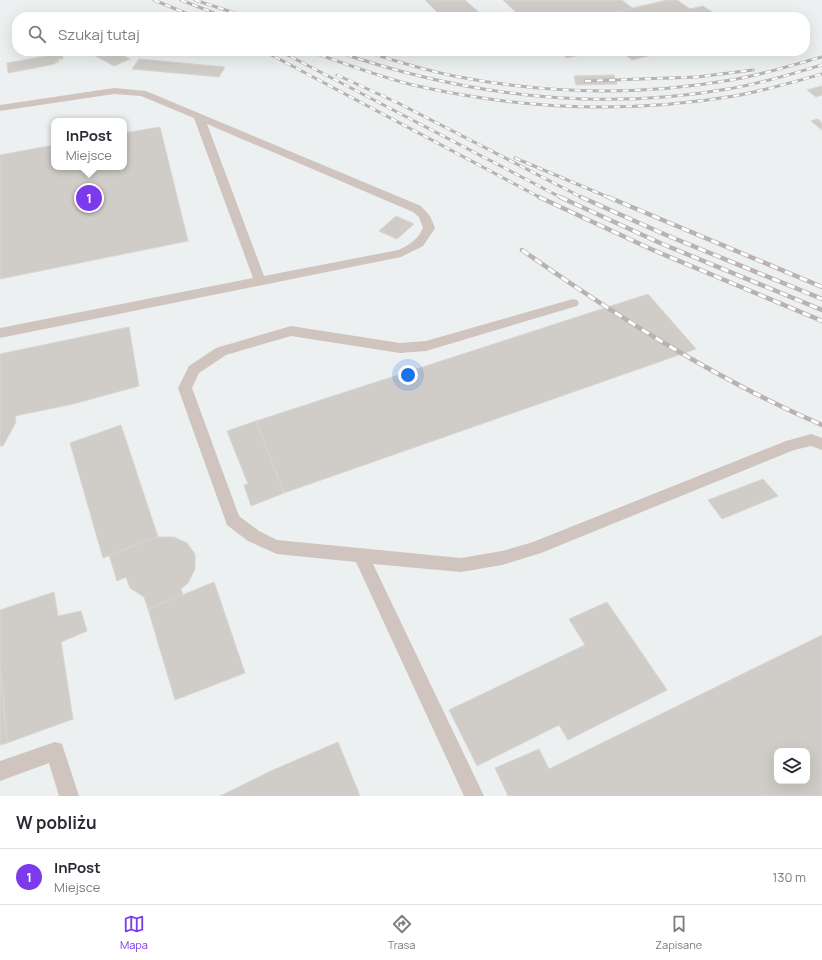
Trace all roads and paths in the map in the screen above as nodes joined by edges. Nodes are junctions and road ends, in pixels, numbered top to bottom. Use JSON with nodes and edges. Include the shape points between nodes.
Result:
{"nodes":[{"id":1,"x":0,"y":108,"type":"edge"},
{"id":2,"x":199,"y":117,"type":"junction"},
{"id":3,"x":260,"y":281,"type":"junction"},
{"id":4,"x":573,"y":302,"type":"dead end"},
{"id":5,"x":0,"y":333,"type":"edge"},
{"id":6,"x":822,"y":444,"type":"edge"},
{"id":7,"x":361,"y":555,"type":"junction"},
{"id":8,"x":0,"y":770,"type":"edge"},
{"id":9,"x":69,"y":796,"type":"edge"},
{"id":10,"x":474,"y":796,"type":"edge"}],
"edges":[{"from":1,"to":2,"type":"lane","via":[[124,91],[142,93]]},
{"from":2,"to":3,"type":"lane"},
{"from":2,"to":3,"type":"lane","via":[[417,209],[430,228],[425,239],[417,246],[401,253]]},
{"from":3,"to":5,"type":"lane"},
{"from":4,"to":7,"type":"lane","via":[[426,346],[400,348],[291,331],[221,350],[194,370],[185,388],[233,520],[262,542],[277,547]]},
{"from":6,"to":7,"type":"lane","via":[[811,440],[791,445],[535,548],[502,558],[461,564]]},
{"from":7,"to":10,"type":"lane"},
{"from":8,"to":9,"type":"lane","via":[[55,751]]}]}
